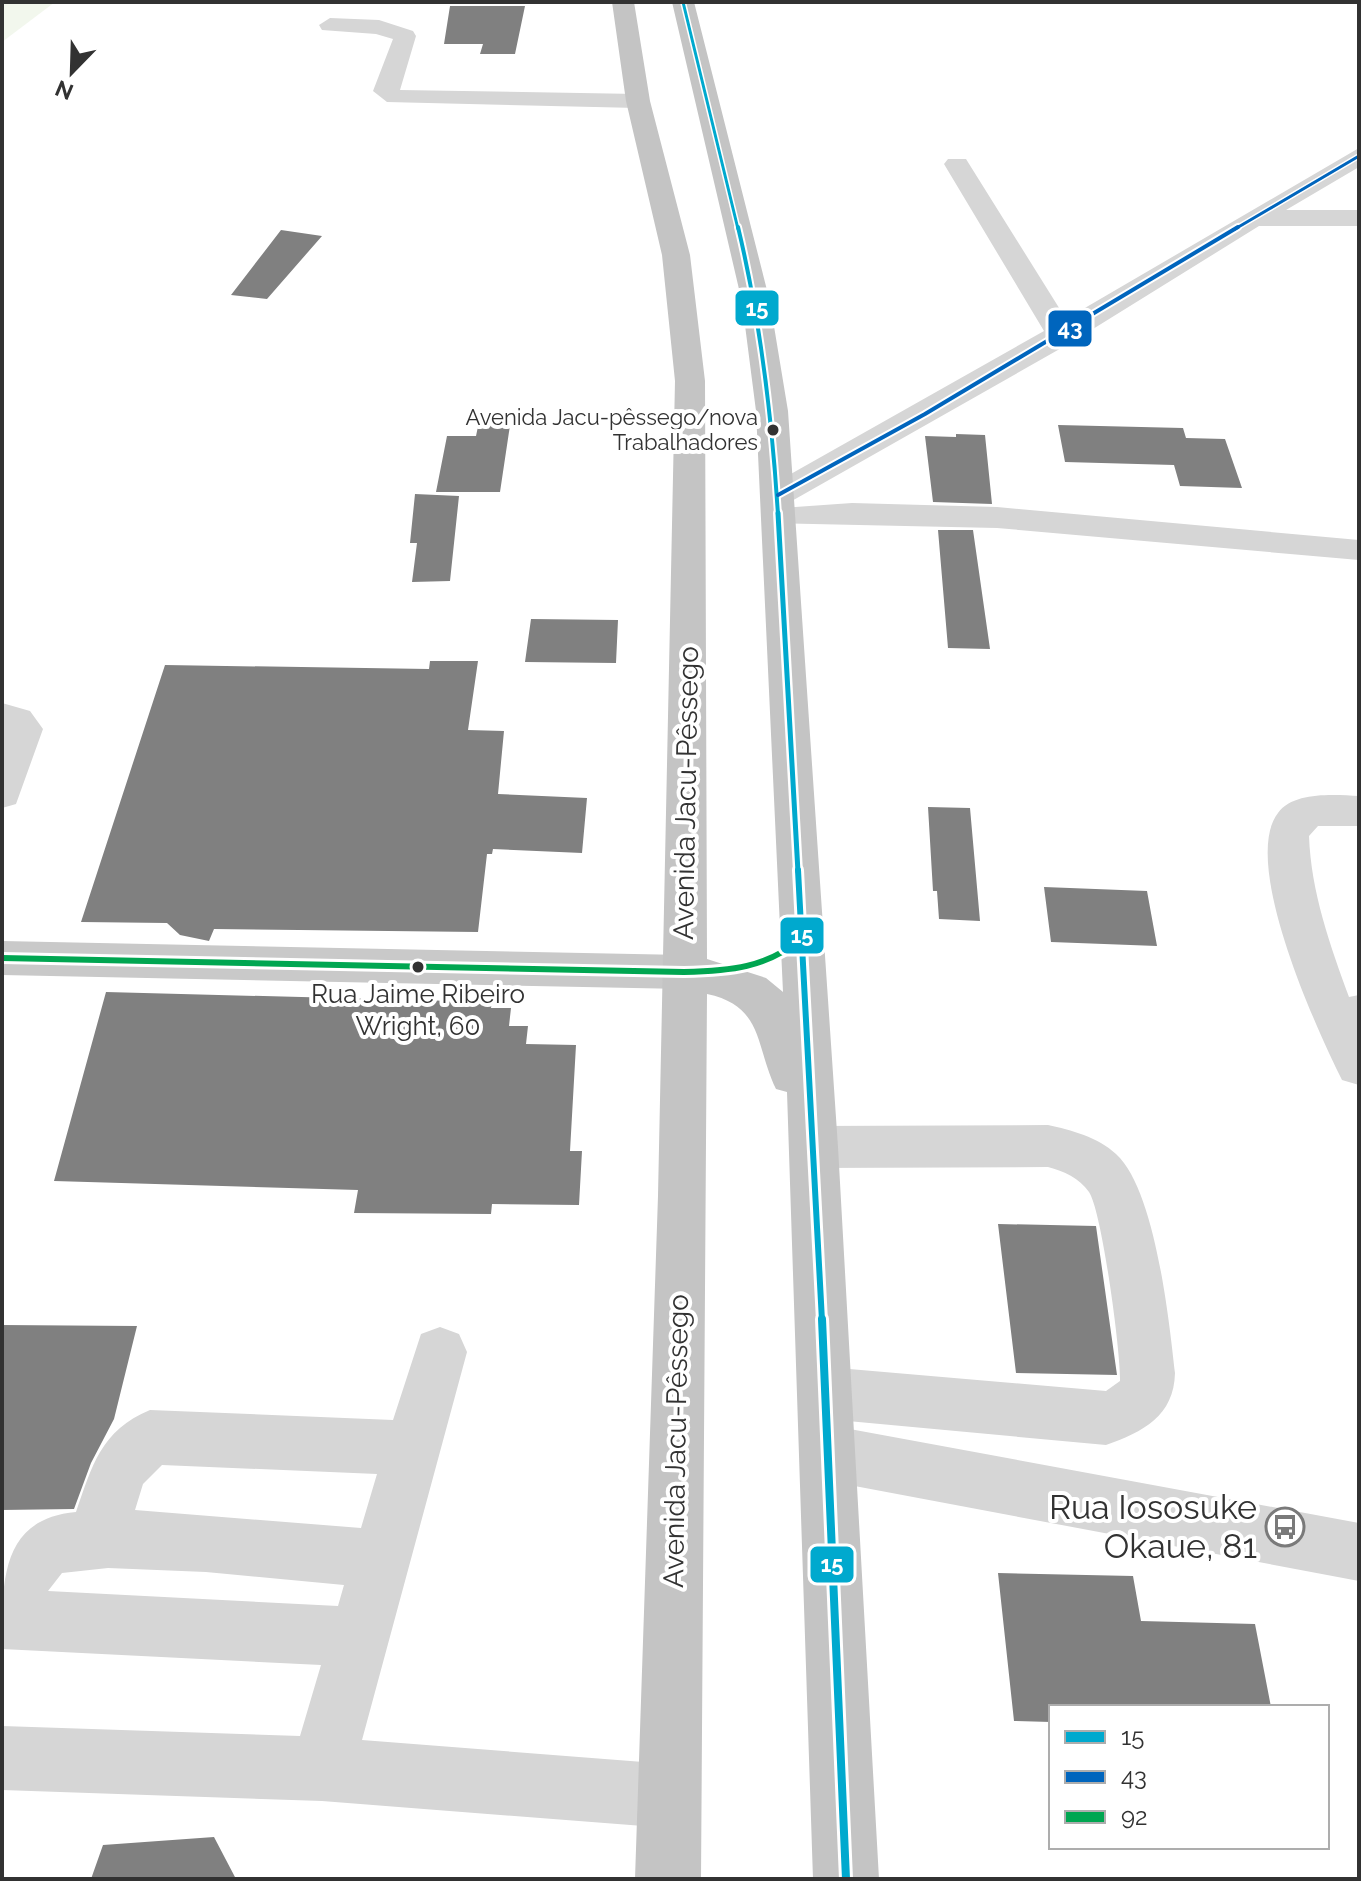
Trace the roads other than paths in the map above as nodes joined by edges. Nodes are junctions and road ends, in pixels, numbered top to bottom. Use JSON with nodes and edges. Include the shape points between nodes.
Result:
{"nodes":[{"id":1,"x":623,"y":2,"type":"edge"},
{"id":2,"x":683,"y":2,"type":"edge"},
{"id":3,"x":330,"y":25,"type":"dead end"},
{"id":4,"x":638,"y":101,"type":"junction"},
{"id":5,"x":1359,"y":156,"type":"edge"},
{"id":6,"x":957,"y":164,"type":"dead end"},
{"id":7,"x":1252,"y":218,"type":"junction"},
{"id":8,"x":1357,"y":218,"type":"edge"},
{"id":9,"x":1062,"y":336,"type":"junction"},
{"id":10,"x":779,"y":505,"type":"junction"},
{"id":11,"x":1359,"y":550,"type":"edge"},
{"id":12,"x":2,"y":716,"type":"edge"},
{"id":13,"x":2,"y":794,"type":"edge"},
{"id":14,"x":1359,"y":811,"type":"edge"},
{"id":15,"x":803,"y":938,"type":"junction"},
{"id":16,"x":2,"y":958,"type":"edge"},
{"id":17,"x":684,"y":972,"type":"junction"},
{"id":18,"x":1347,"y":1016,"type":"edge"},
{"id":19,"x":1359,"y":1066,"type":"edge"},
{"id":20,"x":814,"y":1147,"type":"junction"},
{"id":21,"x":440,"y":1352,"type":"dead end"},
{"id":22,"x":826,"y":1393,"type":"junction"},
{"id":23,"x":413,"y":1448,"type":"junction"},
{"id":24,"x":828,"y":1453,"type":"junction"},
{"id":25,"x":97,"y":1537,"type":"junction"},
{"id":26,"x":1359,"y":1552,"type":"edge"},
{"id":27,"x":382,"y":1559,"type":"junction"},
{"id":28,"x":5,"y":1618,"type":"edge"},
{"id":29,"x":360,"y":1637,"type":"junction"},
{"id":30,"x":2,"y":1758,"type":"edge"},
{"id":31,"x":322,"y":1769,"type":"junction"},
{"id":32,"x":669,"y":1796,"type":"junction"},
{"id":33,"x":668,"y":1879,"type":"edge"},
{"id":34,"x":846,"y":1879,"type":"edge"}],
"edges":[{"from":1,"to":4,"type":"highway","name":"Avenida Jacu-Pêssego"},
{"from":2,"to":10,"type":"highway","via":[[756,302]]},
{"from":3,"to":4,"type":"street","via":[[379,27],[405,36],[385,91],[395,97]]},
{"from":4,"to":17,"type":"highway","name":"Avenida Jacu-Pêssego","via":[[676,255],[690,381]]},
{"from":5,"to":7,"type":"street"},
{"from":6,"to":9,"type":"street"},
{"from":7,"to":8,"type":"street"},
{"from":7,"to":9,"type":"street"},
{"from":9,"to":10,"type":"street"},
{"from":10,"to":11,"type":"street","via":[[988,516]]},
{"from":10,"to":15,"type":"highway"},
{"from":12,"to":13,"type":"street","via":[[24,729]]},
{"from":14,"to":18,"type":"street","via":[[1310,812],[1293,823],[1286,842],[1310,954]]},
{"from":15,"to":17,"type":"highway","via":[[783,956],[755,967]]},
{"from":15,"to":20,"type":"highway"},
{"from":16,"to":17,"type":"main road"},
{"from":17,"to":20,"type":"highway","via":[[730,982],[769,1003]]},
{"from":17,"to":32,"type":"highway","name":"Avenida Jacu-Pêssego"},
{"from":18,"to":19,"type":"street"},
{"from":20,"to":22,"type":"highway"},
{"from":20,"to":22,"type":"street","via":[[1048,1146],[1096,1164],[1116,1189],[1148,1384],[1132,1409],[1106,1418]]},
{"from":21,"to":23,"type":"street"},
{"from":22,"to":24,"type":"highway"},
{"from":23,"to":25,"type":"street","via":[[150,1437],[120,1467]]},
{"from":23,"to":27,"type":"street"},
{"from":24,"to":26,"type":"street"},
{"from":24,"to":34,"type":"highway"},
{"from":25,"to":27,"type":"street"},
{"from":25,"to":28,"type":"street","via":[[72,1539],[37,1557]]},
{"from":27,"to":29,"type":"street"},
{"from":28,"to":29,"type":"street"},
{"from":29,"to":31,"type":"street"},
{"from":30,"to":31,"type":"street"},
{"from":31,"to":32,"type":"street"},
{"from":32,"to":33,"type":"highway","name":"Avenida Jacu-Pêssego"}]}
